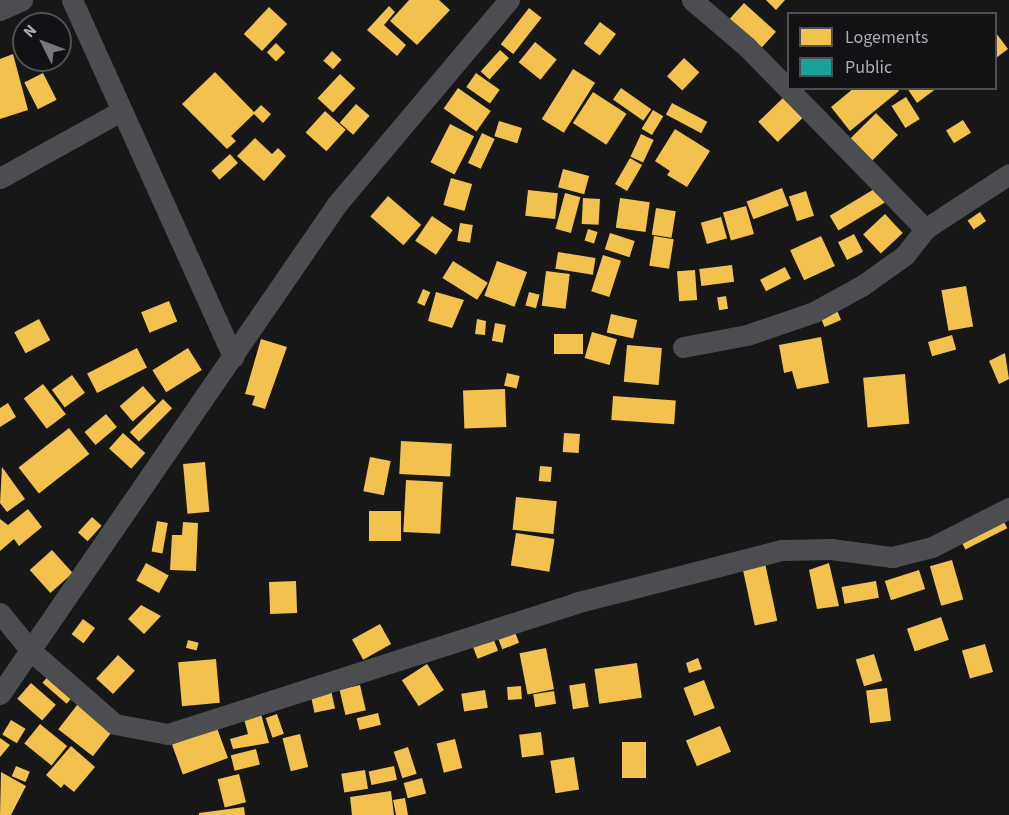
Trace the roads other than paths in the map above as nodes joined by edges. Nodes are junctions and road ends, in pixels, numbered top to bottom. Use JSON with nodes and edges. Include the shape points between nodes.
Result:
{"nodes":[{"id":1,"x":22,"y":0,"type":"edge"},
{"id":2,"x":72,"y":0,"type":"edge"},
{"id":3,"x":509,"y":0,"type":"edge"},
{"id":4,"x":692,"y":0,"type":"edge"},
{"id":5,"x":0,"y":10,"type":"edge"},
{"id":6,"x":787,"y":88,"type":"edge"},
{"id":7,"x":789,"y":90,"type":"edge"},
{"id":8,"x":121,"y":111,"type":"junction"},
{"id":9,"x":1009,"y":174,"type":"edge"},
{"id":10,"x":0,"y":177,"type":"edge"},
{"id":11,"x":925,"y":229,"type":"junction"},
{"id":12,"x":683,"y":347,"type":"dead end"},
{"id":13,"x":233,"y":357,"type":"junction"},
{"id":14,"x":1009,"y":508,"type":"edge"},
{"id":15,"x":0,"y":613,"type":"edge"},
{"id":16,"x":31,"y":651,"type":"junction"},
{"id":17,"x":0,"y":694,"type":"edge"}],
"edges":[{"from":1,"to":5,"type":"street"},
{"from":2,"to":8,"type":"street"},
{"from":3,"to":13,"type":"street","via":[[337,204]]},
{"from":4,"to":6,"type":"street"},
{"from":7,"to":11,"type":"street"},
{"from":8,"to":10,"type":"street"},
{"from":8,"to":13,"type":"street"},
{"from":9,"to":11,"type":"street"},
{"from":11,"to":12,"type":"street","via":[[905,255],[864,285],[814,312],[747,335]]},
{"from":13,"to":16,"type":"street"},
{"from":14,"to":16,"type":"street","via":[[932,547],[892,557],[831,549],[782,550],[575,603],[168,734],[115,724]]},
{"from":15,"to":16,"type":"street"},
{"from":16,"to":17,"type":"street"}]}
